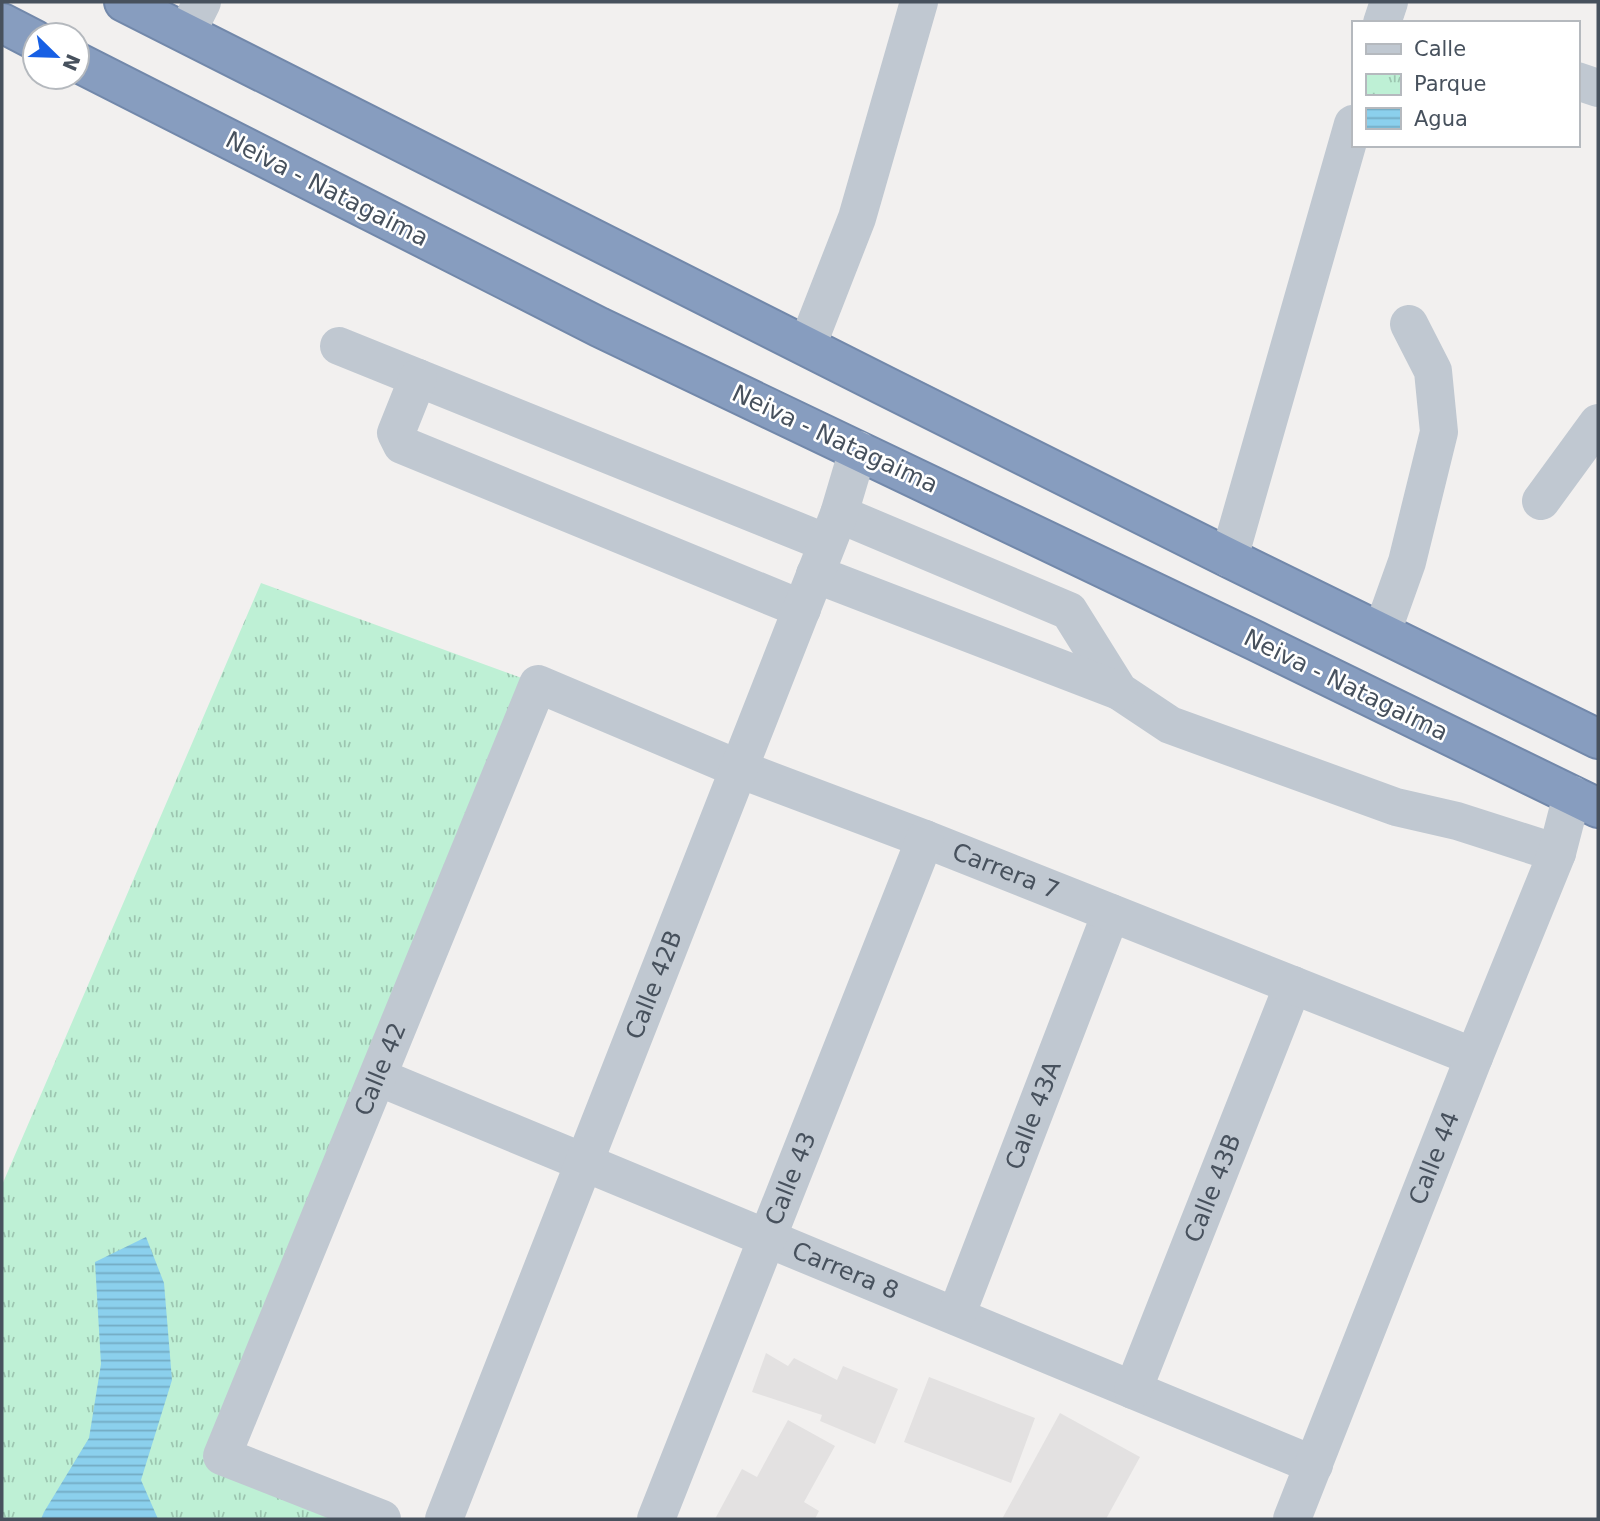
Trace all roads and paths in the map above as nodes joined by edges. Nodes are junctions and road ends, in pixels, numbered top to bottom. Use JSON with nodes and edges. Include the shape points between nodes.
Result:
{"nodes":[{"id":1,"x":124,"y":2,"type":"edge"},
{"id":2,"x":919,"y":2,"type":"edge"},
{"id":3,"x":194,"y":17,"type":"edge"},
{"id":4,"x":2,"y":23,"type":"edge"},
{"id":5,"x":21,"y":33,"type":"edge"},
{"id":6,"x":91,"y":69,"type":"edge"},
{"id":7,"x":1579,"y":82,"type":"edge"},
{"id":8,"x":1598,"y":88,"type":"edge"},
{"id":9,"x":1352,"y":128,"type":"edge"},
{"id":10,"x":1409,"y":324,"type":"dead end"},
{"id":11,"x":339,"y":346,"type":"dead end"},
{"id":12,"x":807,"y":346,"type":"junction"},
{"id":13,"x":418,"y":378,"type":"junction"},
{"id":14,"x":1598,"y":423,"type":"edge"},
{"id":15,"x":858,"y":450,"type":"junction"},
{"id":16,"x":1541,"y":501,"type":"dead end"},
{"id":17,"x":1229,"y":558,"type":"junction"},
{"id":18,"x":821,"y":560,"type":"junction"},
{"id":19,"x":1382,"y":632,"type":"junction"},
{"id":20,"x":538,"y":684,"type":"joint"},
{"id":21,"x":1119,"y":691,"type":"junction"},
{"id":22,"x":1598,"y":738,"type":"edge"},
{"id":23,"x":739,"y":769,"type":"junction"},
{"id":24,"x":1585,"y":802,"type":"edge"},
{"id":25,"x":925,"y":839,"type":"junction"},
{"id":26,"x":1557,"y":853,"type":"junction"},
{"id":27,"x":1111,"y":913,"type":"junction"},
{"id":28,"x":1293,"y":985,"type":"junction"},
{"id":29,"x":1474,"y":1057,"type":"junction"},
{"id":30,"x":378,"y":1077,"type":"junction"},
{"id":31,"x":585,"y":1161,"type":"junction"},
{"id":32,"x":768,"y":1237,"type":"junction"},
{"id":33,"x":956,"y":1316,"type":"junction"},
{"id":34,"x":1133,"y":1390,"type":"junction"},
{"id":35,"x":1314,"y":1465,"type":"junction"},
{"id":36,"x":382,"y":1519,"type":"edge"},
{"id":37,"x":444,"y":1519,"type":"edge"},
{"id":38,"x":656,"y":1519,"type":"edge"},
{"id":39,"x":1292,"y":1519,"type":"edge"}],
"edges":[{"from":1,"to":3,"type":"highway"},
{"from":2,"to":12,"type":"street","via":[[857,218]]},
{"from":3,"to":12,"type":"highway"},
{"from":4,"to":5,"type":"highway"},
{"from":6,"to":15,"type":"highway","name":"Neiva - Natagaima","via":[[599,327]]},
{"from":7,"to":8,"type":"street"},
{"from":9,"to":17,"type":"street"},
{"from":10,"to":19,"type":"street","via":[[1433,370],[1439,432],[1407,562]]},
{"from":11,"to":13,"type":"street"},
{"from":12,"to":17,"type":"highway"},
{"from":13,"to":18,"type":"street"},
{"from":13,"to":18,"type":"street","via":[[397,433],[402,445]]},
{"from":14,"to":16,"type":"street"},
{"from":15,"to":18,"type":"street","name":"Calle 42B"},
{"from":15,"to":24,"type":"highway","name":"Neiva - Natagaima"},
{"from":17,"to":19,"type":"highway"},
{"from":18,"to":21,"type":"street"},
{"from":18,"to":21,"type":"street","via":[[1069,611]]},
{"from":18,"to":23,"type":"street","name":"Calle 42B"},
{"from":19,"to":22,"type":"highway"},
{"from":20,"to":23,"type":"street","name":"Carrera 7"},
{"from":20,"to":30,"type":"street","name":"Calle 42"},
{"from":21,"to":26,"type":"street","via":[[1170,725],[1396,807],[1458,821]]},
{"from":23,"to":25,"type":"street","name":"Carrera 7"},
{"from":23,"to":31,"type":"street","name":"Calle 42B"},
{"from":24,"to":26,"type":"street","name":"Calle 44"},
{"from":25,"to":27,"type":"street","name":"Carrera 7"},
{"from":25,"to":32,"type":"street","name":"Calle 43"},
{"from":26,"to":29,"type":"street","name":"Calle 44"},
{"from":27,"to":28,"type":"street","name":"Carrera 7"},
{"from":27,"to":33,"type":"street","name":"Calle 43A"},
{"from":28,"to":29,"type":"street","name":"Carrera 7"},
{"from":28,"to":34,"type":"street","name":"Calle 43B"},
{"from":29,"to":35,"type":"street","name":"Calle 44"},
{"from":30,"to":31,"type":"street","name":"Carrera 8"},
{"from":30,"to":36,"type":"street","name":"Calle 42","via":[[222,1456]]},
{"from":31,"to":32,"type":"street","name":"Carrera 8"},
{"from":31,"to":37,"type":"street","name":"Calle 42B"},
{"from":32,"to":33,"type":"street","name":"Carrera 8"},
{"from":32,"to":38,"type":"street","name":"Calle 43"},
{"from":33,"to":34,"type":"street","name":"Carrera 8"},
{"from":34,"to":35,"type":"street","name":"Carrera 8"},
{"from":35,"to":39,"type":"street","name":"Calle 44"}]}
